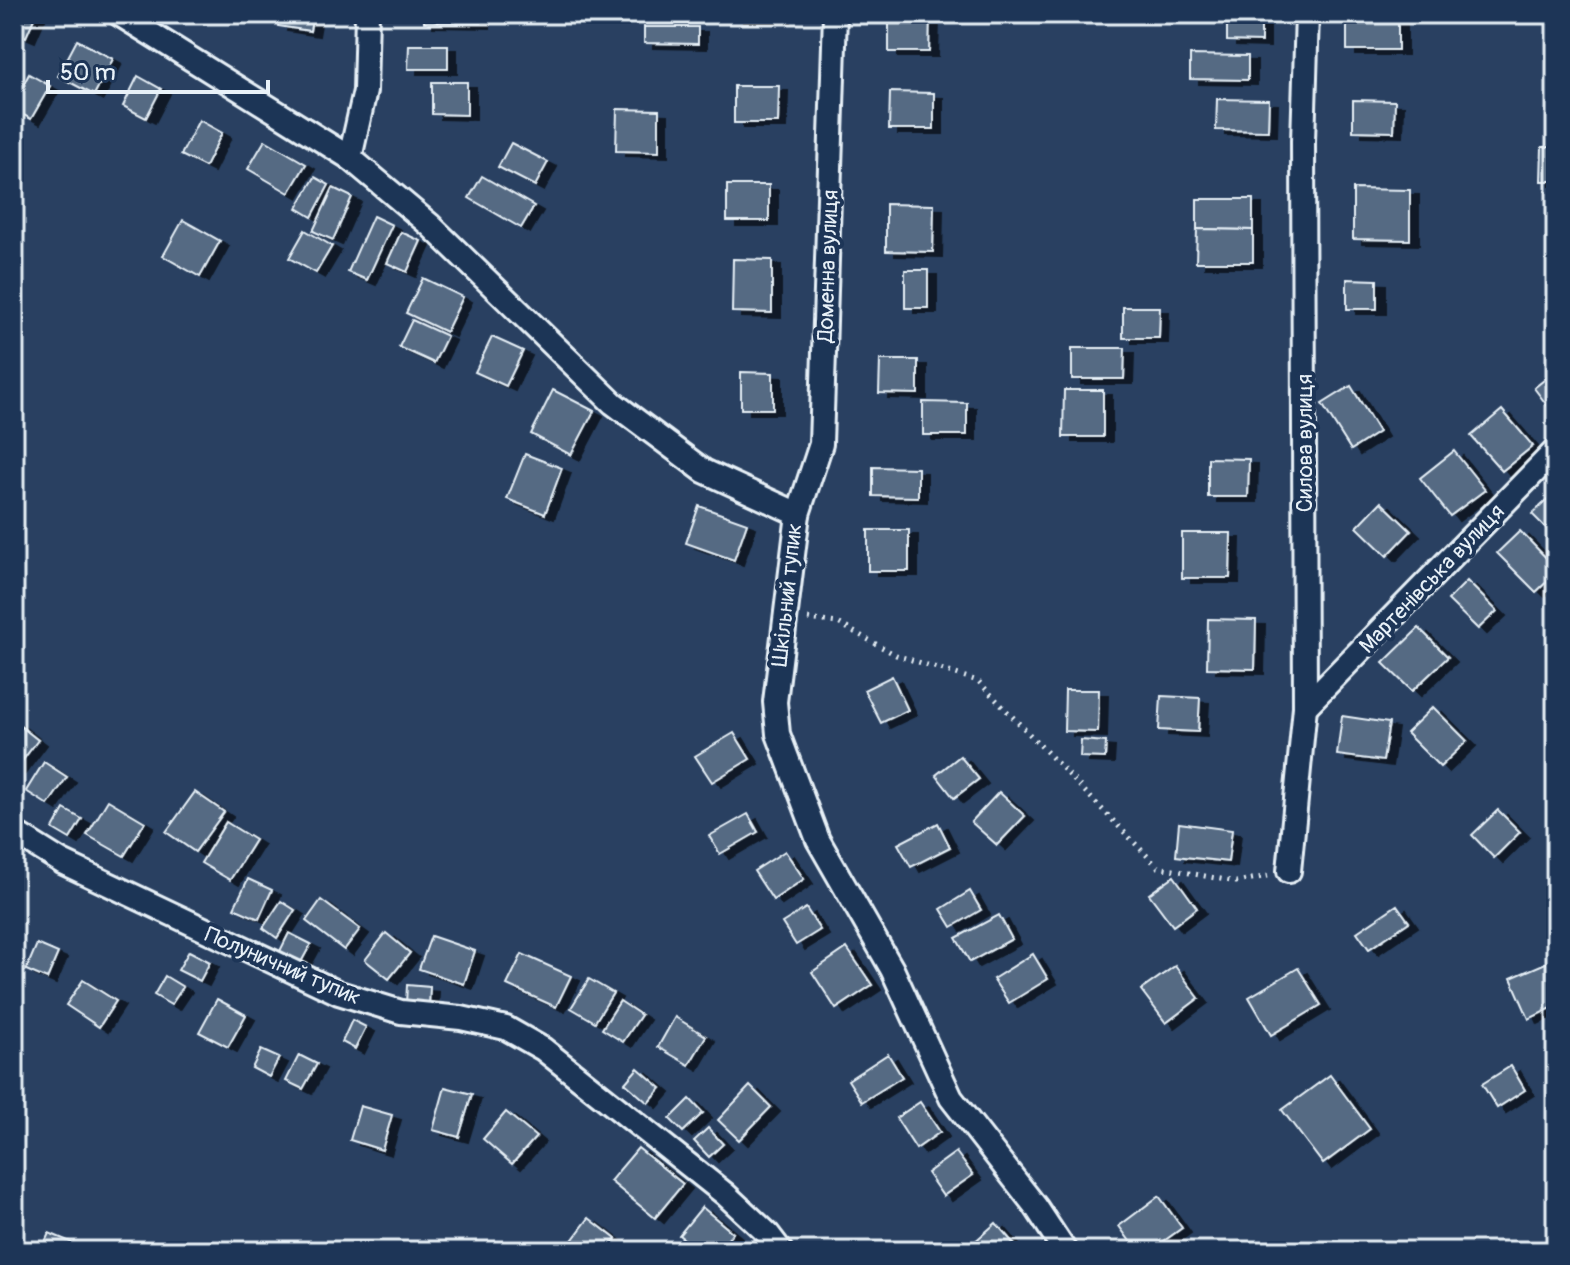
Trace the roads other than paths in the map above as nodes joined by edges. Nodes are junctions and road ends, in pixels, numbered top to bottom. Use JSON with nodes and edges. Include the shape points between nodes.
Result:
{"nodes":[{"id":1,"x":119,"y":14,"type":"edge"},
{"id":2,"x":367,"y":14,"type":"edge"},
{"id":3,"x":835,"y":14,"type":"edge"},
{"id":4,"x":1307,"y":14,"type":"edge"},
{"id":5,"x":350,"y":158,"type":"junction"},
{"id":6,"x":1556,"y":450,"type":"edge"},
{"id":7,"x":798,"y":514,"type":"junction"},
{"id":8,"x":1305,"y":707,"type":"junction"},
{"id":9,"x":14,"y":832,"type":"edge"},
{"id":10,"x":1289,"y":871,"type":"road end"},
{"id":11,"x":781,"y":1251,"type":"edge"},
{"id":12,"x":1065,"y":1251,"type":"edge"}],
"edges":[{"from":1,"to":5,"type":"street","name":"Шкільний тупик"},
{"from":2,"to":5,"type":"street","via":[[365,91]]},
{"from":3,"to":7,"type":"street","name":"Доменна вулиця","via":[[821,444]]},
{"from":4,"to":8,"type":"street","name":"Силова вулиця"},
{"from":5,"to":7,"type":"street","name":"Шкільний тупик","via":[[430,225],[613,403],[704,471]]},
{"from":6,"to":8,"type":"street","name":"Мартенівська вулиця"},
{"from":7,"to":12,"type":"street","name":"Шкільний тупик","via":[[775,702],[778,734],[818,840],[892,969],[951,1098]]},
{"from":8,"to":10,"type":"street","name":"Силова вулиця"},
{"from":9,"to":11,"type":"street","name":"Полуничний тупик","via":[[62,862],[339,993],[401,1012],[506,1028],[543,1049],[725,1194]]}]}
